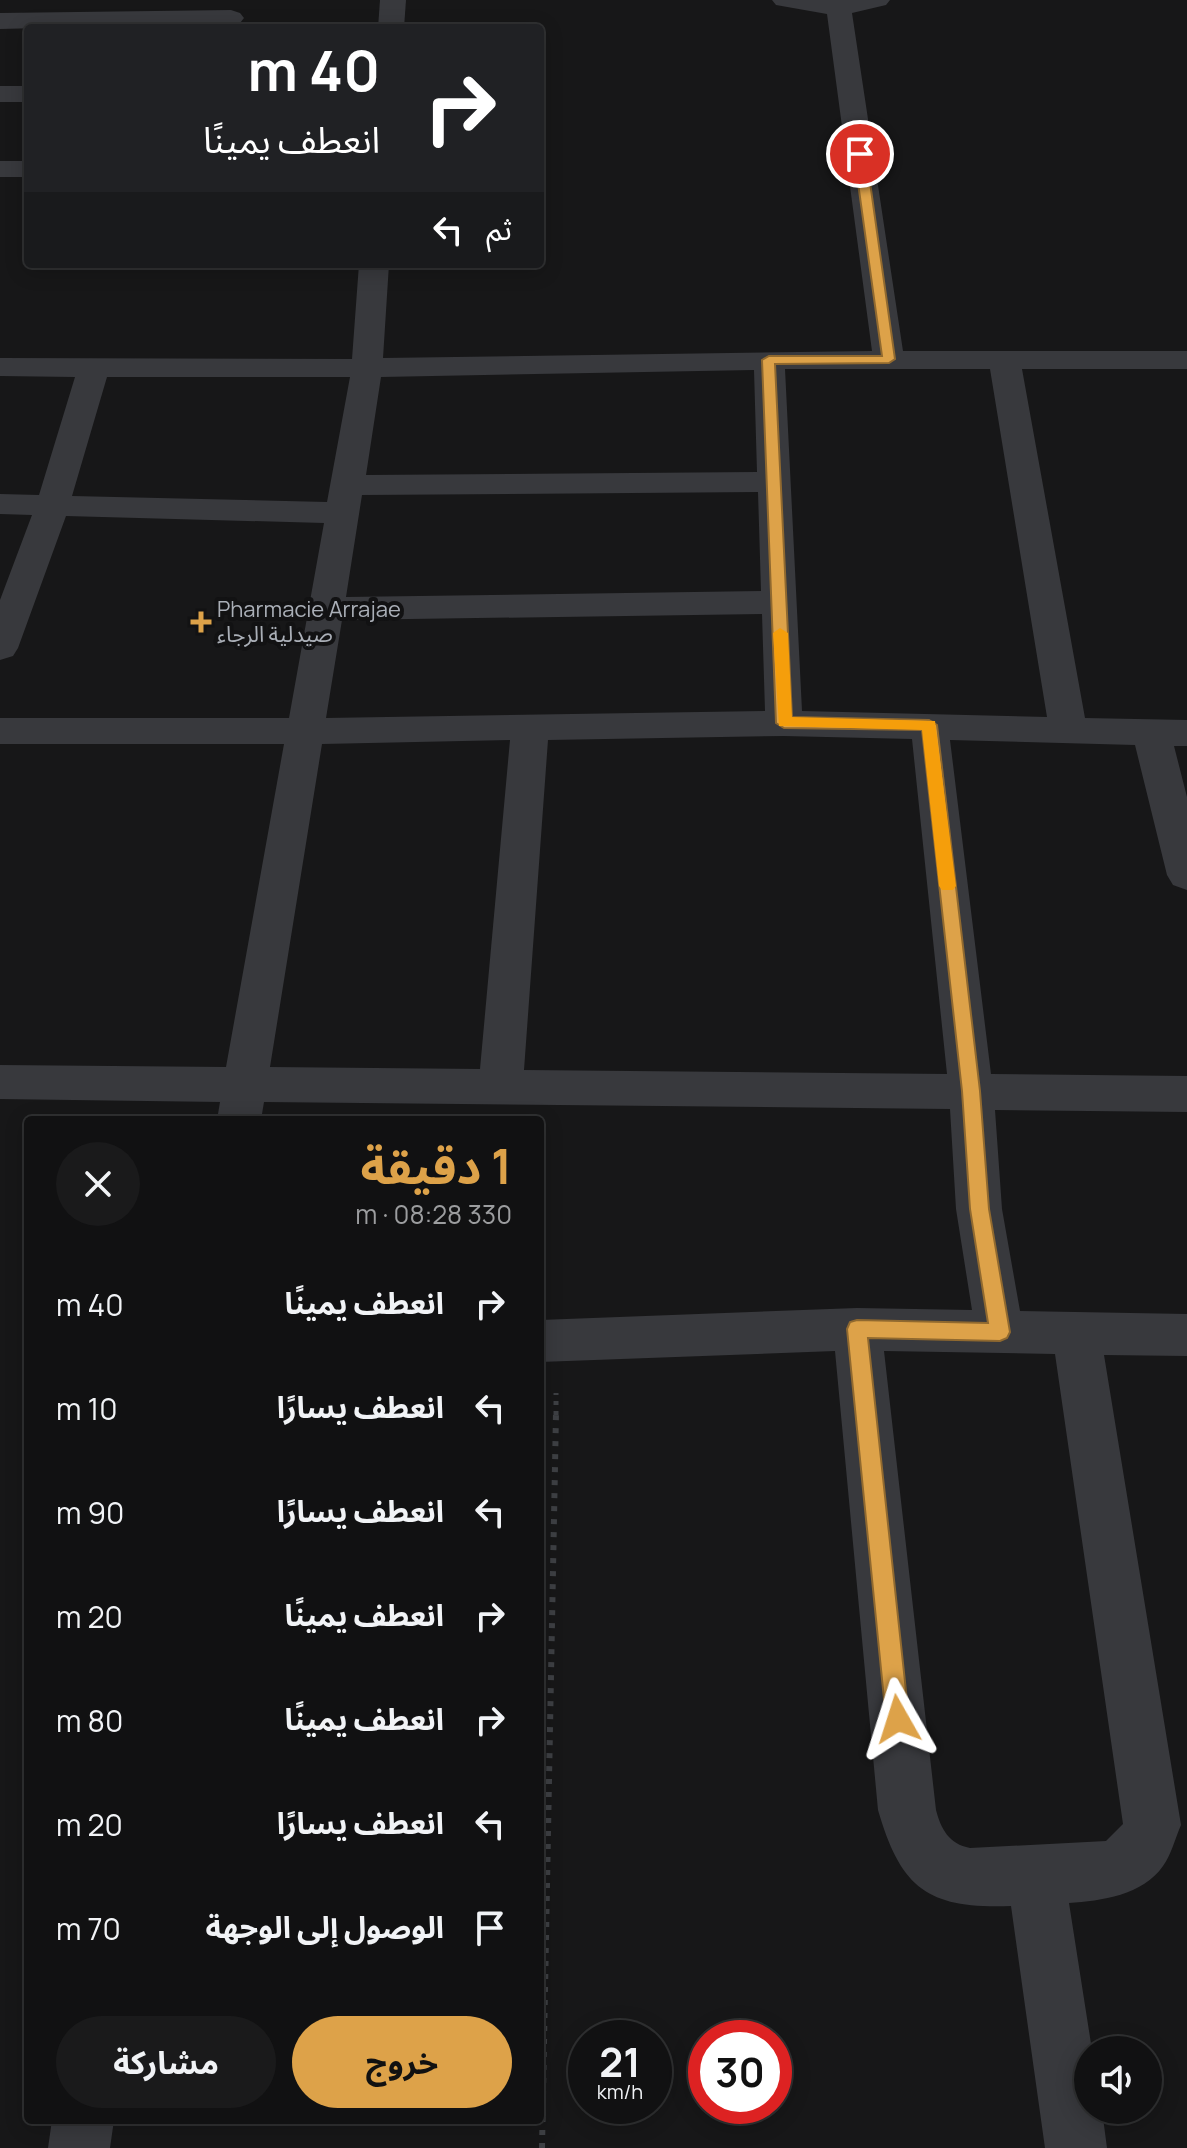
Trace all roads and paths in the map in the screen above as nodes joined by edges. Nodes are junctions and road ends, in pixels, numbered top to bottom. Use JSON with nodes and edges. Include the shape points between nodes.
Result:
{"nodes":[{"id":1,"x":393,"y":0,"type":"edge"},
{"id":2,"x":785,"y":0,"type":"edge"},
{"id":3,"x":877,"y":0,"type":"edge"},
{"id":4,"x":839,"y":8,"type":"junction"},
{"id":5,"x":232,"y":15,"type":"edge"},
{"id":6,"x":0,"y":21,"type":"edge"},
{"id":7,"x":391,"y":24,"type":"edge"},
{"id":8,"x":0,"y":94,"type":"edge"},
{"id":9,"x":24,"y":94,"type":"edge"},
{"id":10,"x":0,"y":169,"type":"edge"},
{"id":11,"x":24,"y":169,"type":"edge"},
{"id":12,"x":374,"y":268,"type":"edge"},
{"id":13,"x":889,"y":359,"type":"junction"},
{"id":14,"x":1004,"y":359,"type":"junction"},
{"id":15,"x":769,"y":360,"type":"junction"},
{"id":16,"x":1187,"y":360,"type":"edge"},
{"id":17,"x":0,"y":367,"type":"edge"},
{"id":18,"x":94,"y":367,"type":"junction"},
{"id":19,"x":367,"y":368,"type":"junction"},
{"id":20,"x":774,"y":482,"type":"junction"},
{"id":21,"x":345,"y":499,"type":"junction"},
{"id":22,"x":0,"y":504,"type":"edge"},
{"id":23,"x":53,"y":504,"type":"junction"},
{"id":24,"x":779,"y":602,"type":"junction"},
{"id":25,"x":326,"y":609,"type":"junction"},
{"id":26,"x":0,"y":648,"type":"edge"},
{"id":27,"x":784,"y":723,"type":"junction"},
{"id":28,"x":929,"y":725,"type":"junction"},
{"id":29,"x":530,"y":728,"type":"junction"},
{"id":30,"x":1068,"y":729,"type":"junction"},
{"id":31,"x":0,"y":731,"type":"edge"},
{"id":32,"x":304,"y":731,"type":"junction"},
{"id":33,"x":1169,"y":732,"type":"edge"},
{"id":34,"x":1187,"y":875,"type":"edge"},
{"id":35,"x":0,"y":1082,"type":"edge"},
{"id":36,"x":501,"y":1086,"type":"junction"},
{"id":37,"x":971,"y":1091,"type":"junction"},
{"id":38,"x":1187,"y":1094,"type":"edge"},
{"id":39,"x":242,"y":1101,"type":"edge"},
{"id":40,"x":857,"y":1329,"type":"junction"},
{"id":41,"x":1000,"y":1332,"type":"junction"},
{"id":42,"x":1076,"y":1334,"type":"junction"},
{"id":43,"x":1187,"y":1335,"type":"edge"},
{"id":44,"x":548,"y":1341,"type":"edge"},
{"id":45,"x":1036,"y":1876,"type":"junction"},
{"id":46,"x":544,"y":1879,"type":"edge"},
{"id":47,"x":82,"y":2124,"type":"edge"},
{"id":48,"x":542,"y":2124,"type":"edge"},
{"id":49,"x":79,"y":2148,"type":"edge"},
{"id":50,"x":542,"y":2148,"type":"edge"},
{"id":51,"x":1076,"y":2148,"type":"edge"}],
"edges":[{"from":1,"to":7,"type":"street"},
{"from":2,"to":4,"type":"street"},
{"from":3,"to":4,"type":"street"},
{"from":4,"to":13,"type":"street"},
{"from":5,"to":6,"type":"street"},
{"from":8,"to":9,"type":"street"},
{"from":10,"to":11,"type":"street"},
{"from":12,"to":19,"type":"street"},
{"from":13,"to":14,"type":"street"},
{"from":13,"to":15,"type":"street"},
{"from":14,"to":16,"type":"street"},
{"from":14,"to":30,"type":"street"},
{"from":15,"to":19,"type":"street"},
{"from":15,"to":20,"type":"street"},
{"from":17,"to":18,"type":"street"},
{"from":18,"to":19,"type":"street"},
{"from":18,"to":23,"type":"street"},
{"from":19,"to":21,"type":"street"},
{"from":20,"to":21,"type":"street"},
{"from":20,"to":24,"type":"street"},
{"from":21,"to":23,"type":"street"},
{"from":21,"to":25,"type":"street"},
{"from":22,"to":23,"type":"street"},
{"from":23,"to":26,"type":"street"},
{"from":24,"to":25,"type":"street"},
{"from":24,"to":27,"type":"street"},
{"from":25,"to":32,"type":"street"},
{"from":27,"to":28,"type":"street"},
{"from":27,"to":29,"type":"street"},
{"from":28,"to":30,"type":"street"},
{"from":28,"to":37,"type":"street"},
{"from":29,"to":32,"type":"street"},
{"from":29,"to":36,"type":"street"},
{"from":30,"to":33,"type":"street"},
{"from":31,"to":32,"type":"street"},
{"from":32,"to":39,"type":"street"},
{"from":33,"to":34,"type":"street"},
{"from":35,"to":39,"type":"street"},
{"from":36,"to":37,"type":"street"},
{"from":36,"to":39,"type":"street"},
{"from":37,"to":38,"type":"street"},
{"from":37,"to":41,"type":"street","via":[[979,1209]]},
{"from":40,"to":41,"type":"street"},
{"from":40,"to":44,"type":"street"},
{"from":40,"to":45,"type":"street","via":[[913,1835],[924,1855],[967,1879]]},
{"from":41,"to":42,"type":"street"},
{"from":42,"to":43,"type":"street"},
{"from":42,"to":45,"type":"street","via":[[1152,1825],[1147,1846],[1117,1868]]},
{"from":44,"to":46,"type":"path"},
{"from":45,"to":51,"type":"street"},
{"from":47,"to":49,"type":"street"},
{"from":48,"to":50,"type":"path"}]}
